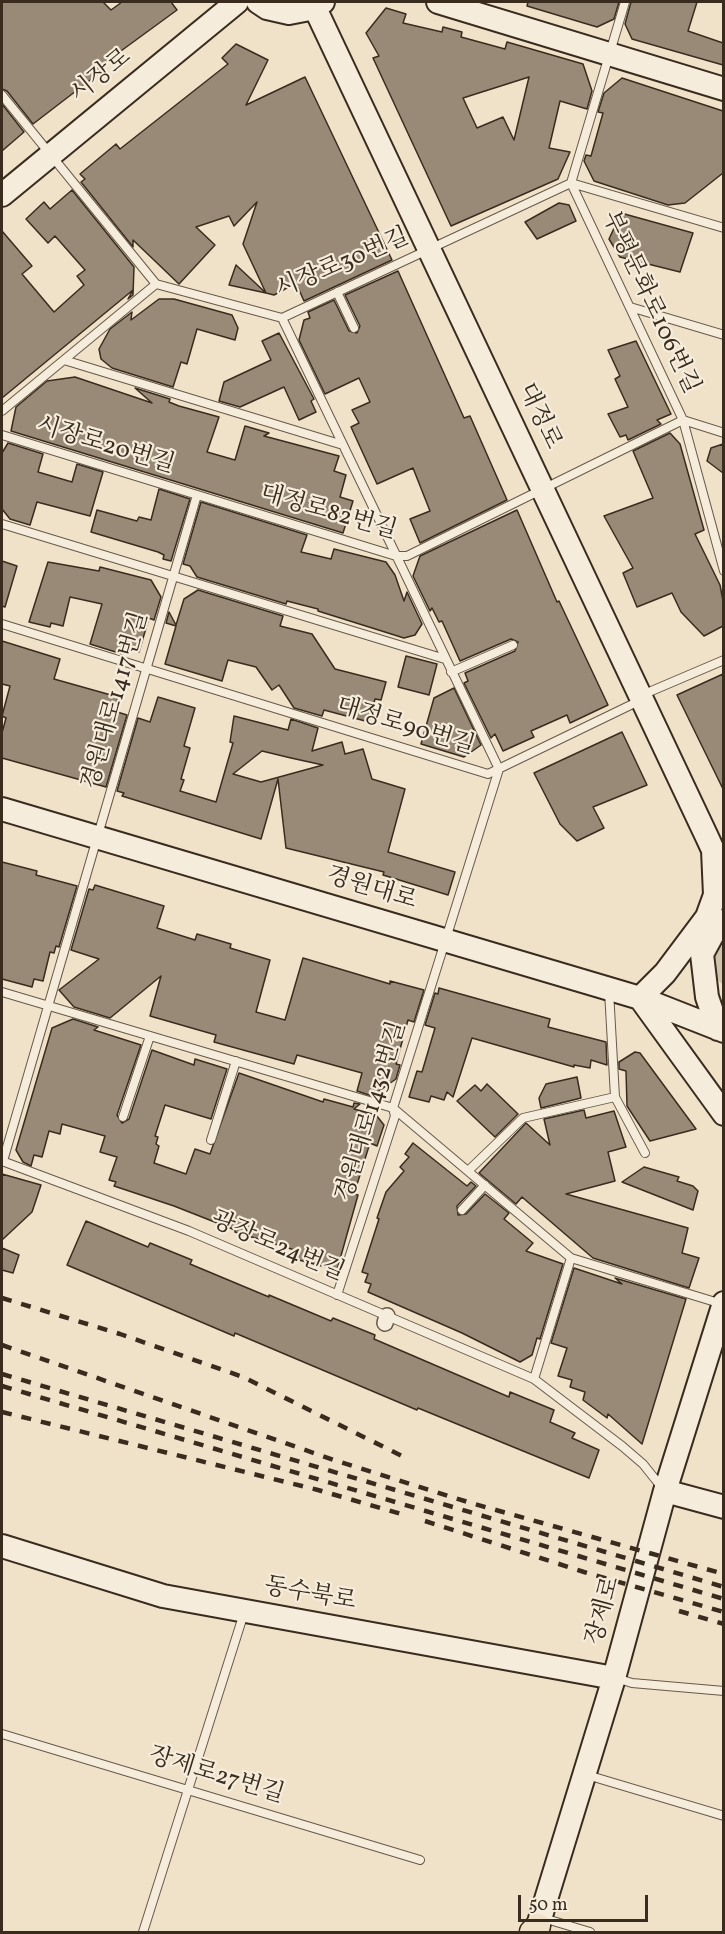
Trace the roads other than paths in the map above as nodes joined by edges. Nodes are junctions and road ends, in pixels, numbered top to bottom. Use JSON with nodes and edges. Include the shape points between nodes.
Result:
{"nodes":[{"id":1,"x":237,"y":2,"type":"edge"},
{"id":2,"x":258,"y":2,"type":"edge"},
{"id":3,"x":438,"y":2,"type":"edge"},
{"id":4,"x":625,"y":2,"type":"edge"},
{"id":5,"x":319,"y":5,"type":"edge"},
{"id":6,"x":609,"y":54,"type":"junction"},
{"id":7,"x":723,"y":89,"type":"edge"},
{"id":8,"x":2,"y":95,"type":"edge"},
{"id":9,"x":50,"y":155,"type":"junction"},
{"id":10,"x":571,"y":183,"type":"junction"},
{"id":11,"x":2,"y":195,"type":"edge"},
{"id":12,"x":723,"y":228,"type":"edge"},
{"id":13,"x":429,"y":249,"type":"junction"},
{"id":14,"x":156,"y":284,"type":"junction"},
{"id":15,"x":337,"y":292,"type":"junction"},
{"id":16,"x":630,"y":307,"type":"junction"},
{"id":17,"x":282,"y":318,"type":"junction"},
{"id":18,"x":354,"y":328,"type":"dead end"},
{"id":19,"x":723,"y":335,"type":"edge"},
{"id":20,"x":64,"y":360,"type":"junction"},
{"id":21,"x":2,"y":411,"type":"edge"},
{"id":22,"x":683,"y":420,"type":"junction"},
{"id":23,"x":723,"y":433,"type":"edge"},
{"id":24,"x":2,"y":435,"type":"edge"},
{"id":25,"x":343,"y":445,"type":"junction"},
{"id":26,"x":542,"y":488,"type":"junction"},
{"id":27,"x":197,"y":495,"type":"junction"},
{"id":28,"x":2,"y":524,"type":"edge"},
{"id":29,"x":396,"y":556,"type":"junction"},
{"id":30,"x":723,"y":571,"type":"edge"},
{"id":31,"x":173,"y":576,"type":"junction"},
{"id":32,"x":2,"y":624,"type":"edge"},
{"id":33,"x":513,"y":645,"type":"dead end"},
{"id":34,"x":445,"y":659,"type":"junction"},
{"id":35,"x":723,"y":660,"type":"edge"},
{"id":36,"x":146,"y":669,"type":"junction"},
{"id":37,"x":451,"y":672,"type":"junction"},
{"id":38,"x":642,"y":698,"type":"junction"},
{"id":39,"x":499,"y":769,"type":"junction"},
{"id":40,"x":2,"y":809,"type":"edge"},
{"id":41,"x":97,"y":837,"type":"junction"},
{"id":42,"x":720,"y":854,"type":"edge"},
{"id":43,"x":723,"y":916,"type":"edge"},
{"id":44,"x":447,"y":940,"type":"junction"},
{"id":45,"x":609,"y":989,"type":"junction"},
{"id":46,"x":2,"y":992,"type":"edge"},
{"id":47,"x":640,"y":998,"type":"junction"},
{"id":48,"x":49,"y":1006,"type":"junction"},
{"id":49,"x":722,"y":1029,"type":"edge"},
{"id":50,"x":150,"y":1036,"type":"junction"},
{"id":51,"x":236,"y":1061,"type":"junction"},
{"id":52,"x":615,"y":1097,"type":"junction"},
{"id":53,"x":393,"y":1108,"type":"junction"},
{"id":54,"x":723,"y":1114,"type":"edge"},
{"id":55,"x":123,"y":1117,"type":"dead end"},
{"id":56,"x":211,"y":1140,"type":"dead end"},
{"id":57,"x":645,"y":1153,"type":"dead end"},
{"id":58,"x":2,"y":1161,"type":"edge"},
{"id":59,"x":468,"y":1171,"type":"junction"},
{"id":60,"x":485,"y":1185,"type":"junction"},
{"id":61,"x":462,"y":1210,"type":"dead end"},
{"id":62,"x":571,"y":1258,"type":"junction"},
{"id":63,"x":337,"y":1295,"type":"junction"},
{"id":64,"x":723,"y":1304,"type":"edge"},
{"id":65,"x":534,"y":1380,"type":"junction"},
{"id":66,"x":665,"y":1491,"type":"junction"},
{"id":67,"x":723,"y":1508,"type":"edge"},
{"id":68,"x":2,"y":1546,"type":"edge"},
{"id":69,"x":245,"y":1612,"type":"junction"},
{"id":70,"x":614,"y":1678,"type":"junction"},
{"id":71,"x":723,"y":1691,"type":"edge"},
{"id":72,"x":2,"y":1734,"type":"edge"},
{"id":73,"x":586,"y":1774,"type":"junction"},
{"id":74,"x":189,"y":1788,"type":"junction"},
{"id":75,"x":723,"y":1816,"type":"edge"},
{"id":76,"x":420,"y":1860,"type":"dead end"},
{"id":77,"x":537,"y":1927,"type":"edge"},
{"id":78,"x":143,"y":1932,"type":"edge"},
{"id":79,"x":590,"y":1932,"type":"edge"}],
"edges":[{"from":1,"to":9,"type":"street","name":"시장로"},
{"from":2,"to":5,"type":"street","via":[[289,13]]},
{"from":3,"to":6,"type":"street"},
{"from":4,"to":6,"type":"lane"},
{"from":5,"to":13,"type":"street","name":"대정로"},
{"from":6,"to":7,"type":"street"},
{"from":6,"to":10,"type":"lane"},
{"from":8,"to":9,"type":"lane"},
{"from":9,"to":11,"type":"street","name":"시장로"},
{"from":9,"to":14,"type":"lane"},
{"from":10,"to":12,"type":"lane"},
{"from":10,"to":13,"type":"lane","name":"시장로30번길"},
{"from":10,"to":16,"type":"lane","name":"부평문화로106번길"},
{"from":13,"to":15,"type":"lane","name":"시장로30번길"},
{"from":13,"to":26,"type":"street","name":"대정로"},
{"from":14,"to":17,"type":"lane","name":"시장로30번길"},
{"from":14,"to":20,"type":"lane"},
{"from":15,"to":17,"type":"lane","name":"시장로30번길"},
{"from":15,"to":18,"type":"lane"},
{"from":16,"to":19,"type":"lane"},
{"from":16,"to":22,"type":"lane","name":"부평문화로106번길"},
{"from":17,"to":25,"type":"lane"},
{"from":20,"to":21,"type":"lane"},
{"from":20,"to":25,"type":"lane"},
{"from":22,"to":23,"type":"lane"},
{"from":22,"to":26,"type":"lane","name":"대정로82번길"},
{"from":22,"to":30,"type":"lane","name":"부평문화로106번길"},
{"from":24,"to":27,"type":"lane","name":"시장로20번길"},
{"from":25,"to":29,"type":"lane"},
{"from":26,"to":29,"type":"lane","name":"대정로82번길","via":[[407,556]]},
{"from":26,"to":38,"type":"street","name":"대정로"},
{"from":27,"to":29,"type":"lane","name":"대정로82번길"},
{"from":27,"to":31,"type":"lane","name":"경원대로1417번길"},
{"from":28,"to":31,"type":"lane"},
{"from":29,"to":34,"type":"lane"},
{"from":31,"to":34,"type":"lane"},
{"from":31,"to":36,"type":"lane","name":"경원대로1417번길"},
{"from":32,"to":36,"type":"lane","name":"대정로90번길"},
{"from":33,"to":37,"type":"lane"},
{"from":34,"to":37,"type":"lane"},
{"from":35,"to":38,"type":"lane","name":"대정로90번길"},
{"from":36,"to":39,"type":"lane","name":"대정로90번길","via":[[488,774]]},
{"from":36,"to":41,"type":"lane","name":"경원대로1417번길"},
{"from":37,"to":39,"type":"lane"},
{"from":38,"to":39,"type":"lane","name":"대정로90번길"},
{"from":38,"to":42,"type":"street","name":"대정로"},
{"from":39,"to":44,"type":"lane","name":"경원대로1432번길"},
{"from":40,"to":41,"type":"street","name":"경원대로"},
{"from":41,"to":44,"type":"street","name":"경원대로"},
{"from":41,"to":48,"type":"lane","name":"경원대로1417번길"},
{"from":42,"to":47,"type":"street","via":[[716,895],[707,917],[665,973]]},
{"from":43,"to":49,"type":"street","via":[[702,954],[707,997]]},
{"from":44,"to":45,"type":"street","name":"경원대로"},
{"from":44,"to":53,"type":"lane","name":"경원대로1432번길"},
{"from":45,"to":47,"type":"street","name":"경원대로"},
{"from":45,"to":52,"type":"lane"},
{"from":46,"to":48,"type":"lane"},
{"from":47,"to":49,"type":"street","name":"경원대로"},
{"from":47,"to":54,"type":"street"},
{"from":48,"to":50,"type":"lane"},
{"from":48,"to":58,"type":"lane","name":"경원대로1417번길"},
{"from":50,"to":51,"type":"lane"},
{"from":50,"to":55,"type":"lane"},
{"from":51,"to":53,"type":"lane"},
{"from":51,"to":56,"type":"lane"},
{"from":52,"to":57,"type":"lane"},
{"from":52,"to":59,"type":"lane","via":[[523,1118]]},
{"from":53,"to":59,"type":"lane"},
{"from":53,"to":63,"type":"lane","name":"경원대로1432번길","via":[[395,1116]]},
{"from":58,"to":63,"type":"lane","name":"광장로24번길","via":[[189,1232]]},
{"from":59,"to":60,"type":"lane"},
{"from":60,"to":61,"type":"lane"},
{"from":60,"to":62,"type":"lane"},
{"from":62,"to":64,"type":"lane"},
{"from":62,"to":65,"type":"lane"},
{"from":63,"to":65,"type":"lane","name":"광장로24번길"},
{"from":64,"to":66,"type":"street","name":"장제로"},
{"from":65,"to":66,"type":"lane","name":"광장로24번길","via":[[643,1464]]},
{"from":66,"to":67,"type":"street"},
{"from":66,"to":70,"type":"street","name":"장제로"},
{"from":68,"to":69,"type":"street","name":"동수북로","via":[[162,1596]]},
{"from":69,"to":70,"type":"street","name":"동수북로"},
{"from":69,"to":74,"type":"lane"},
{"from":70,"to":71,"type":"lane"},
{"from":70,"to":73,"type":"street","name":"장제로"},
{"from":72,"to":74,"type":"lane","name":"장제로27번길"},
{"from":73,"to":75,"type":"lane"},
{"from":73,"to":77,"type":"street","name":"장제로"},
{"from":74,"to":76,"type":"lane","name":"장제로27번길"},
{"from":74,"to":78,"type":"lane"},
{"from":77,"to":79,"type":"lane"}]}
